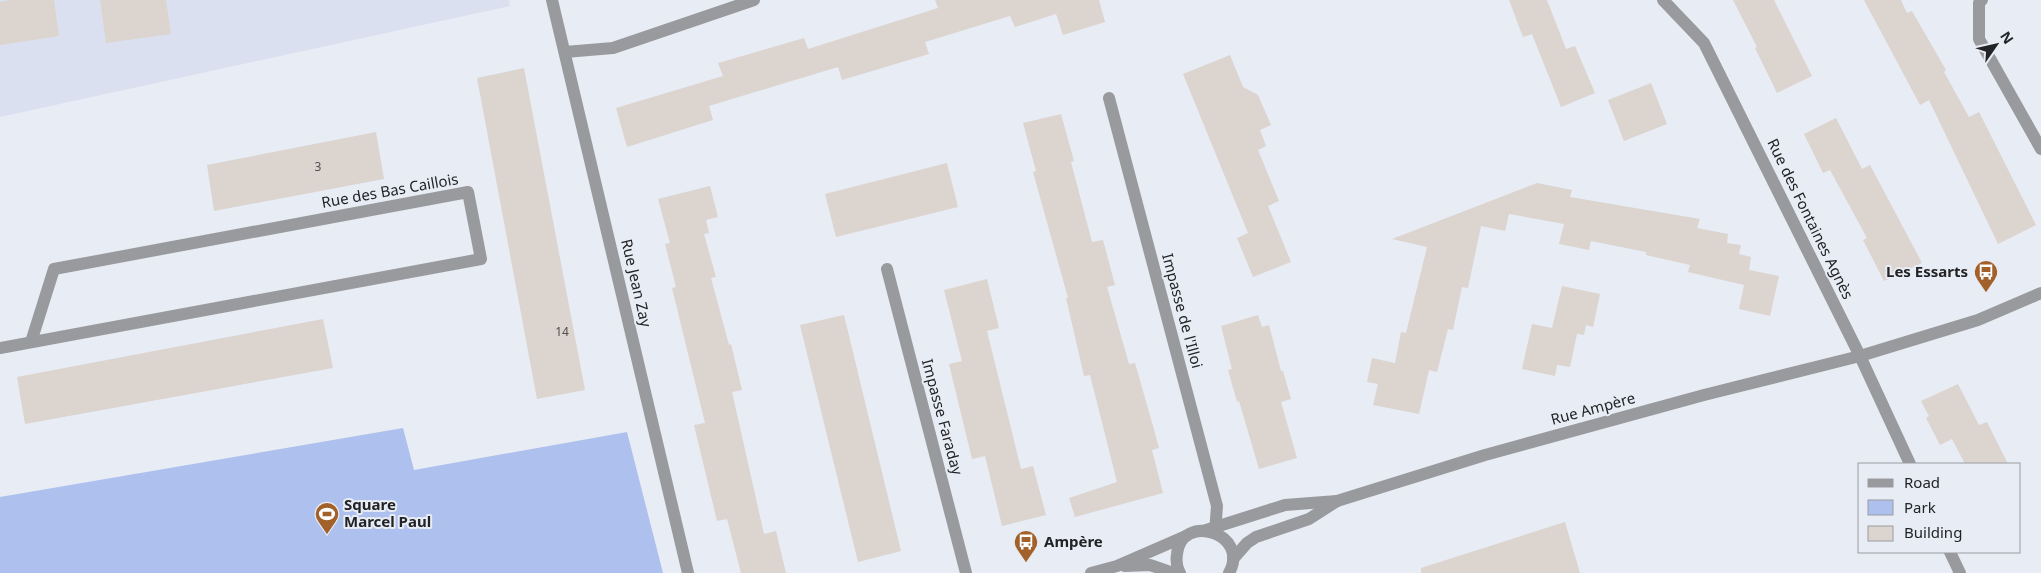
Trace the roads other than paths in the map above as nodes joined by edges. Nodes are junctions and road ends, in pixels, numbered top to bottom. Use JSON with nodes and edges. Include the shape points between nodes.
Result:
{"nodes":[{"id":1,"x":552,"y":0,"type":"edge"},
{"id":2,"x":754,"y":0,"type":"edge"},
{"id":3,"x":1663,"y":0,"type":"edge"},
{"id":4,"x":1982,"y":0,"type":"edge"},
{"id":5,"x":565,"y":52,"type":"junction"},
{"id":6,"x":1110,"y":98,"type":"dead end"},
{"id":7,"x":2041,"y":149,"type":"edge"},
{"id":8,"x":887,"y":269,"type":"dead end"},
{"id":9,"x":2041,"y":293,"type":"edge"},
{"id":10,"x":31,"y":342,"type":"junction"},
{"id":11,"x":0,"y":348,"type":"edge"},
{"id":12,"x":1860,"y":356,"type":"junction"},
{"id":13,"x":1910,"y":463,"type":"edge"},
{"id":14,"x":1337,"y":502,"type":"junction"},
{"id":15,"x":1212,"y":530,"type":"junction"},
{"id":16,"x":1190,"y":534,"type":"junction"},
{"id":17,"x":1950,"y":553,"type":"edge"},
{"id":18,"x":1233,"y":559,"type":"junction"},
{"id":19,"x":1117,"y":566,"type":"junction"},
{"id":20,"x":688,"y":573,"type":"edge"},
{"id":21,"x":966,"y":573,"type":"edge"},
{"id":22,"x":1091,"y":573,"type":"edge"},
{"id":23,"x":1173,"y":573,"type":"edge"},
{"id":24,"x":1180,"y":573,"type":"edge"},
{"id":25,"x":1229,"y":573,"type":"edge"},
{"id":26,"x":1960,"y":573,"type":"edge"}],
"edges":[{"from":1,"to":5,"type":"street","name":"Rue Jean Zay"},
{"from":2,"to":5,"type":"street","via":[[613,48]]},
{"from":3,"to":12,"type":"street","name":"Rue des Fontaines Agnès","via":[[1704,43]]},
{"from":4,"to":7,"type":"street","via":[[1979,3],[1979,39]]},
{"from":5,"to":20,"type":"street","name":"Rue Jean Zay"},
{"from":6,"to":15,"type":"street","name":"Impasse de l'Illoi","via":[[1217,506]]},
{"from":8,"to":21,"type":"street","name":"Impasse Faraday"},
{"from":9,"to":12,"type":"street","name":"Rue Ampère","via":[[1978,320]]},
{"from":10,"to":10,"type":"street","name":"Rue des Bas Caillois","via":[[481,259],[468,192],[54,269]]},
{"from":10,"to":11,"type":"street","name":"Rue des Bas Caillois"},
{"from":12,"to":13,"type":"street","name":"Rue des Fontaines Agnès"},
{"from":12,"to":14,"type":"street","name":"Rue Ampère","via":[[1485,455]]},
{"from":14,"to":15,"type":"street","name":"Rue Ampère","via":[[1285,504]]},
{"from":14,"to":18,"type":"street","name":"Rue Ampère","via":[[1310,519],[1256,537]]},
{"from":15,"to":16,"type":"street","name":"Rue Ampère"},
{"from":15,"to":18,"type":"street","via":[[1226,540]]},
{"from":16,"to":19,"type":"street"},
{"from":16,"to":24,"type":"street","via":[[1177,550]]},
{"from":17,"to":26,"type":"street"},
{"from":18,"to":25,"type":"street"},
{"from":19,"to":22,"type":"street"},
{"from":19,"to":23,"type":"street","via":[[1150,565]]}]}
